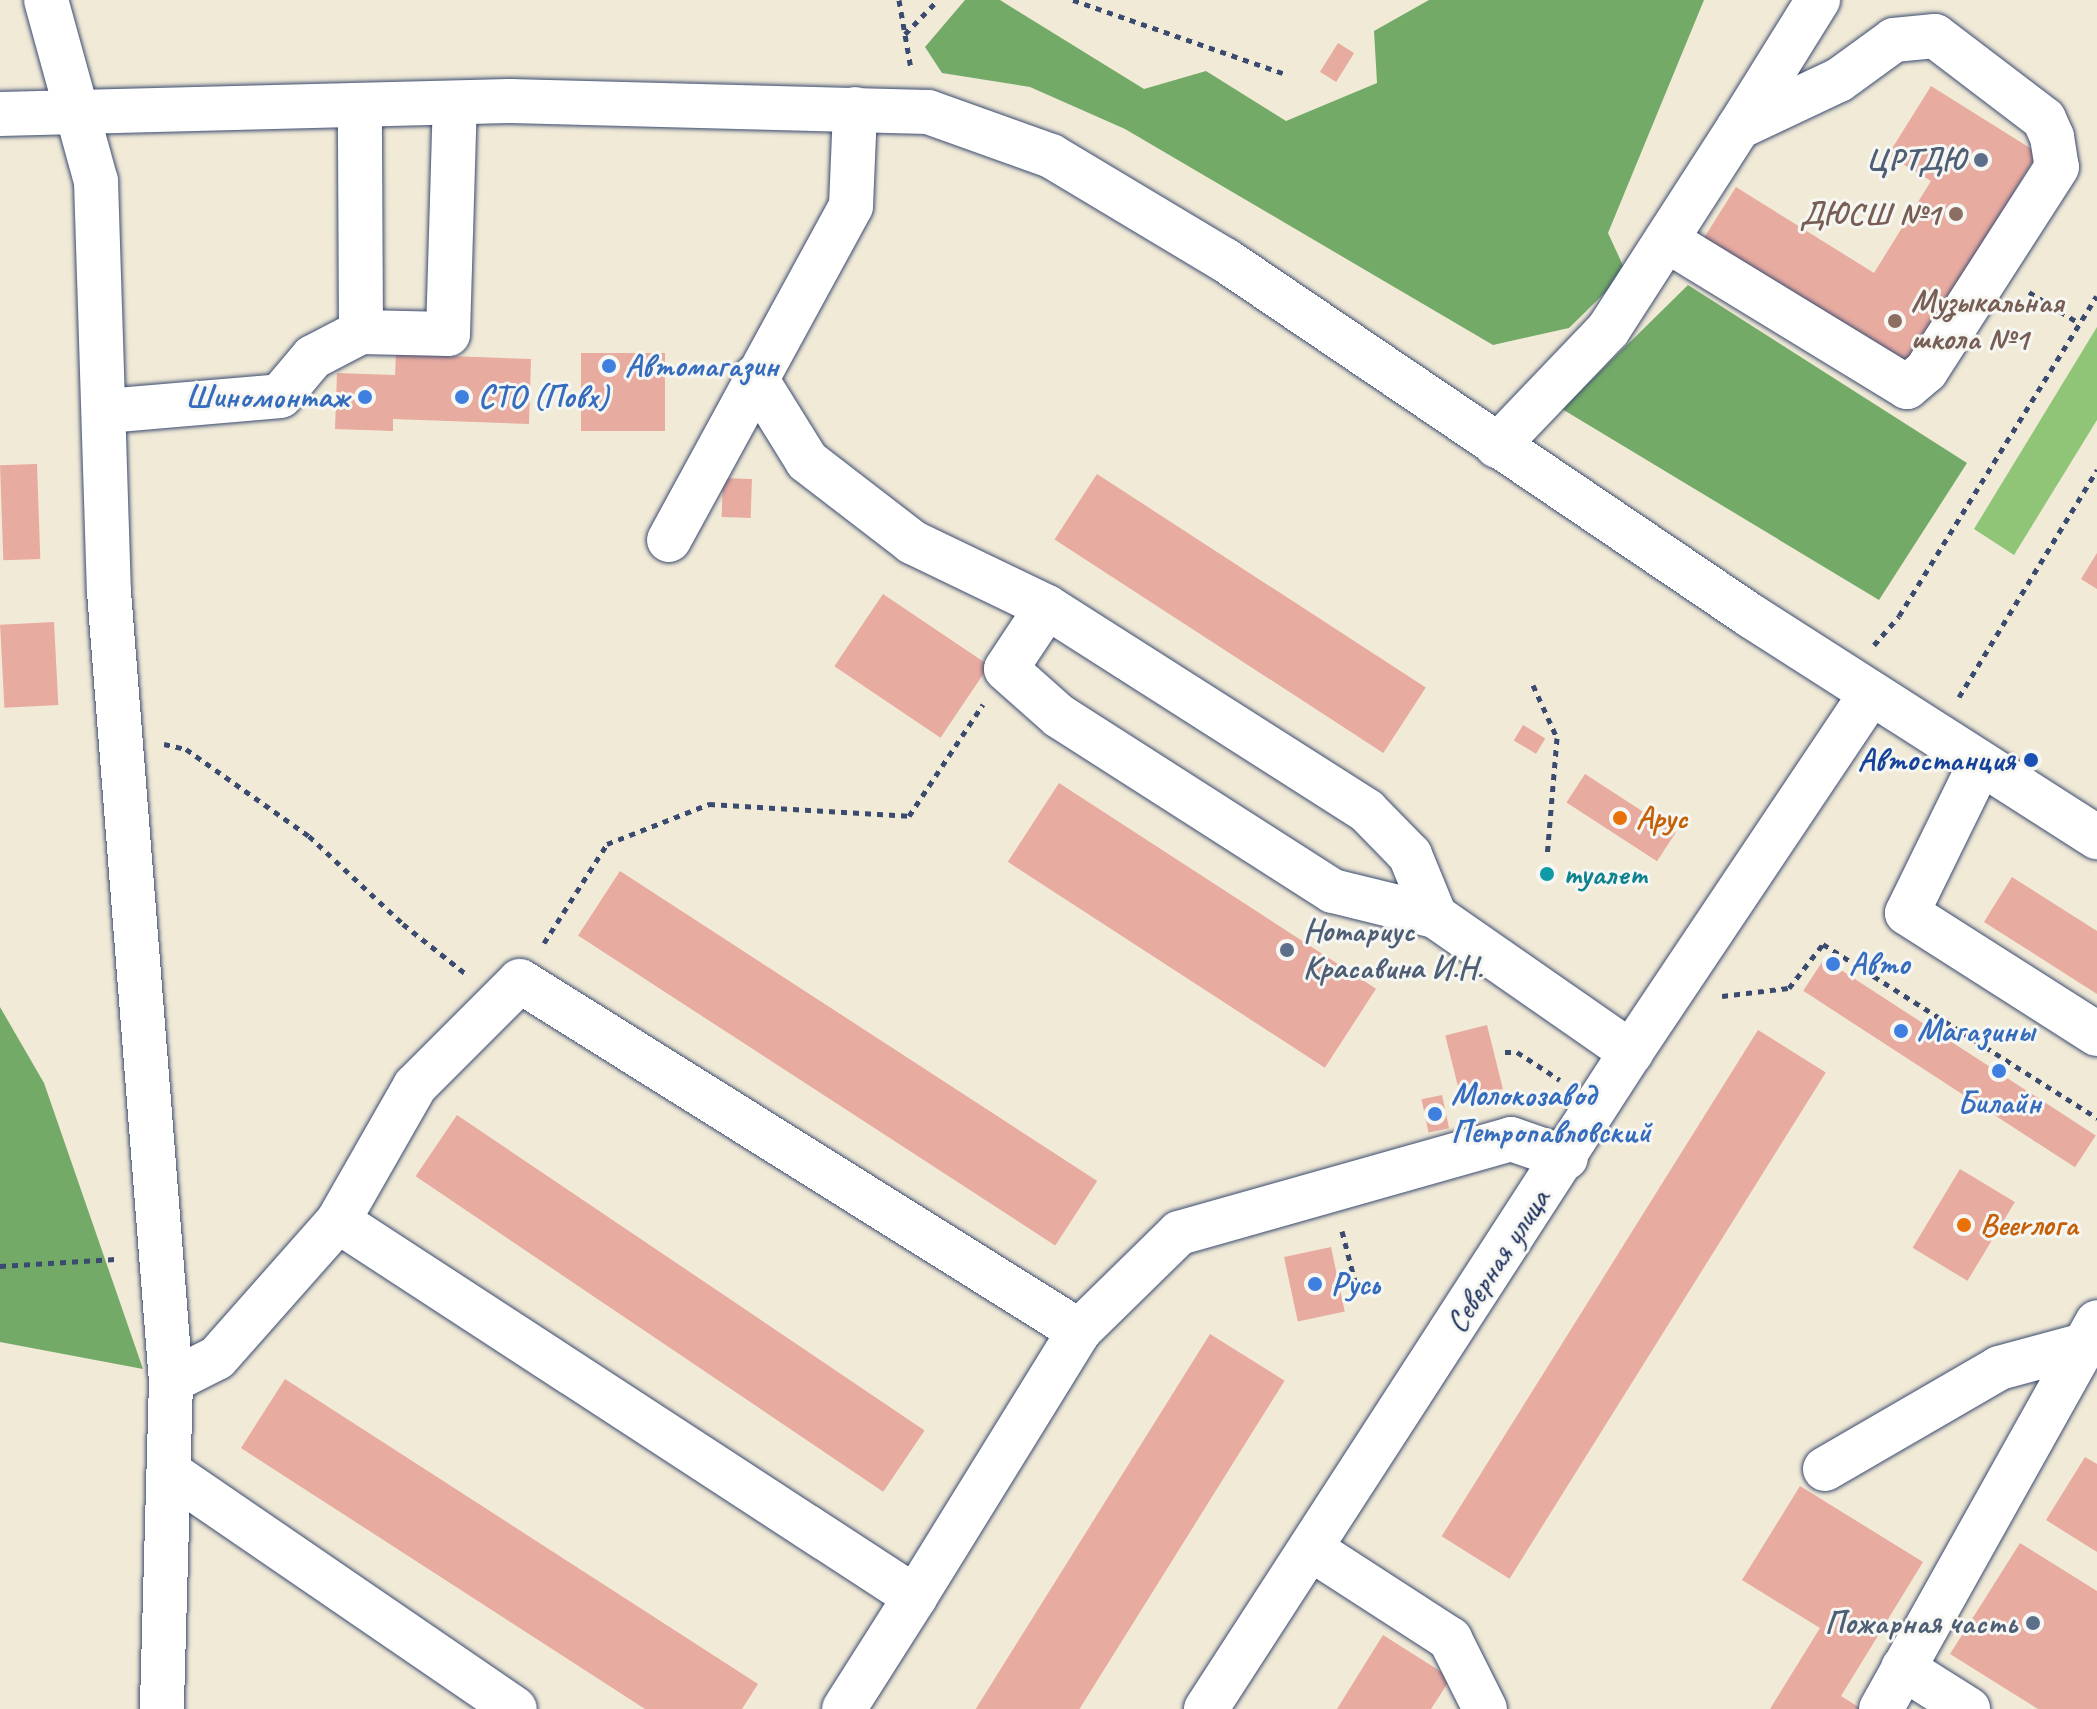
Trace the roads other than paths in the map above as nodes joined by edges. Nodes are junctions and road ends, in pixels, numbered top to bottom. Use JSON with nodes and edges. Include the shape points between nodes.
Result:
{"nodes":[{"id":1,"x":1818,"y":0,"type":"edge"},
{"id":2,"x":59,"y":9,"type":"edge"},
{"id":3,"x":455,"y":103,"type":"junction"},
{"id":4,"x":360,"y":106,"type":"junction"},
{"id":5,"x":855,"y":109,"type":"junction"},
{"id":6,"x":0,"y":114,"type":"edge"},
{"id":7,"x":77,"y":114,"type":"junction"},
{"id":8,"x":1739,"y":127,"type":"junction"},
{"id":9,"x":1666,"y":240,"type":"junction"},
{"id":10,"x":361,"y":332,"type":"junction"},
{"id":11,"x":755,"y":377,"type":"junction"},
{"id":12,"x":106,"y":411,"type":"junction"},
{"id":13,"x":1497,"y":446,"type":"junction"},
{"id":14,"x":669,"y":540,"type":"dead end"},
{"id":15,"x":1047,"y":607,"type":"junction"},
{"id":16,"x":1859,"y":686,"type":"junction"},
{"id":17,"x":1980,"y":764,"type":"junction"},
{"id":18,"x":2097,"y":837,"type":"edge"},
{"id":19,"x":1435,"y":916,"type":"junction"},
{"id":20,"x":2097,"y":1034,"type":"edge"},
{"id":21,"x":1631,"y":1052,"type":"junction"},
{"id":22,"x":1566,"y":1158,"type":"junction"},
{"id":23,"x":338,"y":1221,"type":"junction"},
{"id":24,"x":1079,"y":1331,"type":"junction"},
{"id":25,"x":2091,"y":1333,"type":"edge"},
{"id":26,"x":171,"y":1381,"type":"junction"},
{"id":27,"x":1825,"y":1469,"type":"dead end"},
{"id":28,"x":169,"y":1472,"type":"junction"},
{"id":29,"x":1311,"y":1549,"type":"junction"},
{"id":30,"x":915,"y":1597,"type":"junction"},
{"id":31,"x":1903,"y":1668,"type":"junction"},
{"id":32,"x":162,"y":1709,"type":"edge"},
{"id":33,"x":515,"y":1709,"type":"edge"},
{"id":34,"x":844,"y":1709,"type":"edge"},
{"id":35,"x":1206,"y":1709,"type":"edge"},
{"id":36,"x":1485,"y":1709,"type":"edge"},
{"id":37,"x":1881,"y":1709,"type":"edge"},
{"id":38,"x":1968,"y":1709,"type":"edge"}],
"edges":[{"from":1,"to":8,"type":"main road"},
{"from":2,"to":7,"type":"main road"},
{"from":3,"to":4,"type":"main road"},
{"from":3,"to":5,"type":"main road"},
{"from":3,"to":10,"type":"main road","via":[[448,334]]},
{"from":4,"to":7,"type":"main road"},
{"from":4,"to":10,"type":"main road"},
{"from":5,"to":11,"type":"main road","via":[[851,206]]},
{"from":5,"to":13,"type":"main road","via":[[928,112],[1051,156],[1225,260]]},
{"from":6,"to":7,"type":"main road"},
{"from":7,"to":12,"type":"main road","via":[[96,181]]},
{"from":8,"to":9,"type":"main road"},
{"from":8,"to":9,"type":"main road","via":[[1839,80],[1894,40],[1935,36],[2033,110],[2052,137],[2057,167],[1926,371],[1907,387]]},
{"from":9,"to":13,"type":"main road","via":[[1608,330]]},
{"from":10,"to":12,"type":"main road","via":[[313,357],[280,396]]},
{"from":11,"to":14,"type":"main road"},
{"from":11,"to":15,"type":"main road","via":[[807,461],[912,542]]},
{"from":12,"to":26,"type":"main road","via":[[109,592]]},
{"from":13,"to":16,"type":"main road"},
{"from":15,"to":19,"type":"main road","via":[[1367,811],[1410,855]]},
{"from":15,"to":19,"type":"main road","via":[[1006,669],[1059,716],[1333,891]]},
{"from":16,"to":17,"type":"main road"},
{"from":16,"to":21,"type":"main road","name":"Северная улица"},
{"from":17,"to":18,"type":"main road"},
{"from":17,"to":20,"type":"main road","via":[[1907,913]]},
{"from":19,"to":21,"type":"main road"},
{"from":21,"to":22,"type":"main road","name":"Северная улица"},
{"from":22,"to":24,"type":"main road","via":[[1511,1139],[1179,1233]]},
{"from":22,"to":29,"type":"main road","name":"Северная улица"},
{"from":23,"to":24,"type":"main road","via":[[415,1086],[510,991]]},
{"from":23,"to":26,"type":"main road","via":[[217,1358]]},
{"from":23,"to":30,"type":"main road"},
{"from":24,"to":30,"type":"main road"},
{"from":25,"to":27,"type":"main road","via":[[1999,1368]]},
{"from":25,"to":31,"type":"main road"},
{"from":26,"to":28,"type":"main road"},
{"from":28,"to":32,"type":"main road"},
{"from":28,"to":33,"type":"main road"},
{"from":29,"to":35,"type":"main road","name":"Северная улица"},
{"from":29,"to":36,"type":"main road","via":[[1450,1639]]},
{"from":30,"to":34,"type":"main road"},
{"from":31,"to":37,"type":"main road"},
{"from":31,"to":38,"type":"main road"}]}
